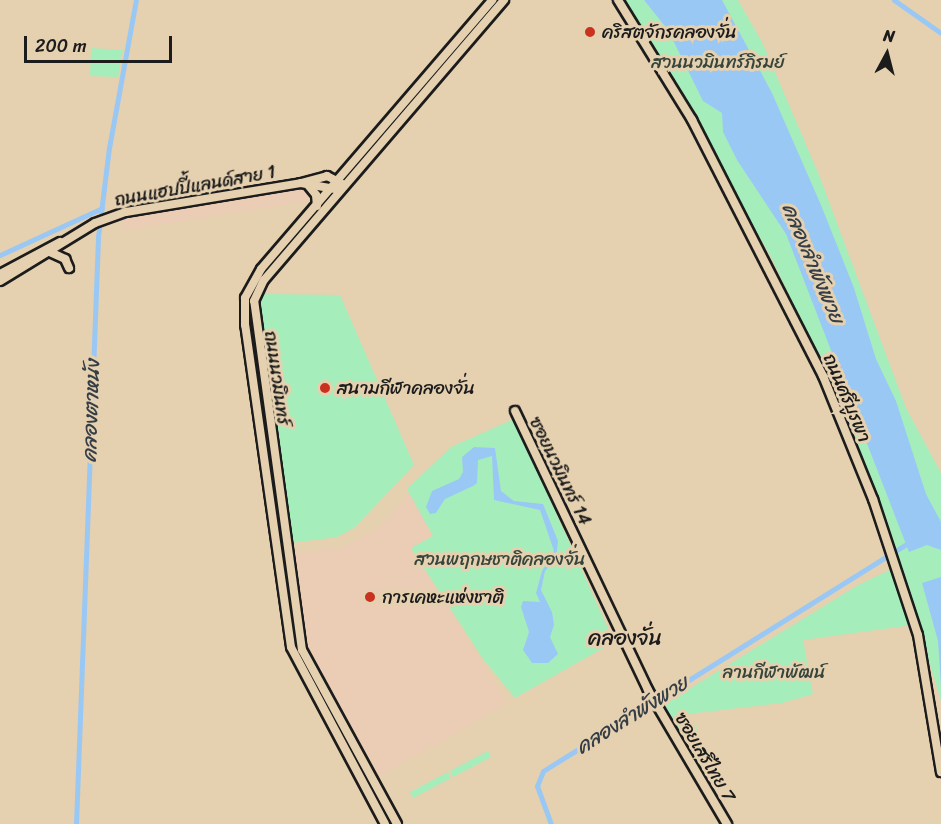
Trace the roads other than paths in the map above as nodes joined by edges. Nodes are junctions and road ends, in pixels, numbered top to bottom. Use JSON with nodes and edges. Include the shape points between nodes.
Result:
{"nodes":[{"id":1,"x":492,"y":0,"type":"edge"},
{"id":2,"x":504,"y":0,"type":"edge"},
{"id":3,"x":618,"y":0,"type":"edge"},
{"id":4,"x":346,"y":172,"type":"junction"},
{"id":5,"x":327,"y":176,"type":"junction"},
{"id":6,"x":304,"y":184,"type":"junction"},
{"id":7,"x":339,"y":187,"type":"junction"},
{"id":8,"x":317,"y":206,"type":"junction"},
{"id":9,"x":64,"y":241,"type":"junction"},
{"id":10,"x":50,"y":252,"type":"junction"},
{"id":11,"x":38,"y":255,"type":"junction"},
{"id":12,"x":69,"y":268,"type":"dead end"},
{"id":13,"x":0,"y":274,"type":"edge"},
{"id":14,"x":0,"y":281,"type":"edge"},
{"id":15,"x":515,"y":411,"type":"dead end"},
{"id":16,"x":657,"y":706,"type":"joint"},
{"id":17,"x":941,"y":772,"type":"edge"},
{"id":18,"x":385,"y":824,"type":"edge"},
{"id":19,"x":397,"y":824,"type":"edge"},
{"id":20,"x":727,"y":824,"type":"edge"}],
"edges":[{"from":1,"to":4,"type":"main road","name":"ถนนนวมินทร์"},
{"from":2,"to":7,"type":"main road","name":"ถนนนวมินทร์"},
{"from":3,"to":17,"type":"main road","name":"ถนนศรีบูรพา","via":[[692,120],[823,376],[888,542],[922,652]]},
{"from":4,"to":5,"type":"main road","name":"ถนนแฮปปี้แลนด์สาย 1"},
{"from":4,"to":7,"type":"main road","name":"ถนนนวมินทร์"},
{"from":5,"to":6,"type":"main road","name":"ถนนแฮปปี้แลนด์สาย 1"},
{"from":5,"to":7,"type":"main road"},
{"from":6,"to":7,"type":"main road","name":"ถนนแฮปปี้แลนด์สาย 1"},
{"from":6,"to":8,"type":"main road","via":[[316,195]]},
{"from":6,"to":9,"type":"main road","name":"ถนนแฮปปี้แลนด์สาย 1","via":[[126,212]]},
{"from":7,"to":8,"type":"main road","name":"ถนนนวมินทร์"},
{"from":7,"to":19,"type":"main road","name":"ถนนนวมินทร์","via":[[259,286],[254,301],[254,325],[302,650]]},
{"from":8,"to":18,"type":"main road","name":"ถนนนวมินทร์","via":[[251,282],[245,298],[245,325],[291,647]]},
{"from":9,"to":10,"type":"main road","name":"ถนนแฮปปี้แลนด์สาย 1"},
{"from":9,"to":11,"type":"main road","name":"ถนนแฮปปี้แลนด์สาย 1"},
{"from":10,"to":11,"type":"main road","name":"ถนนแฮปปี้แลนด์สาย 1"},
{"from":10,"to":12,"type":"main road","via":[[65,259]]},
{"from":11,"to":13,"type":"main road","name":"ถนนแฮปปี้แลนด์สาย 1"},
{"from":11,"to":14,"type":"main road","name":"ถนนแฮปปี้แลนด์สาย 1"},
{"from":15,"to":16,"type":"main road","name":"ซอยนวมินทร์ 14"},
{"from":16,"to":20,"type":"main road","name":"ซอยเสรีไทย 7"}]}
